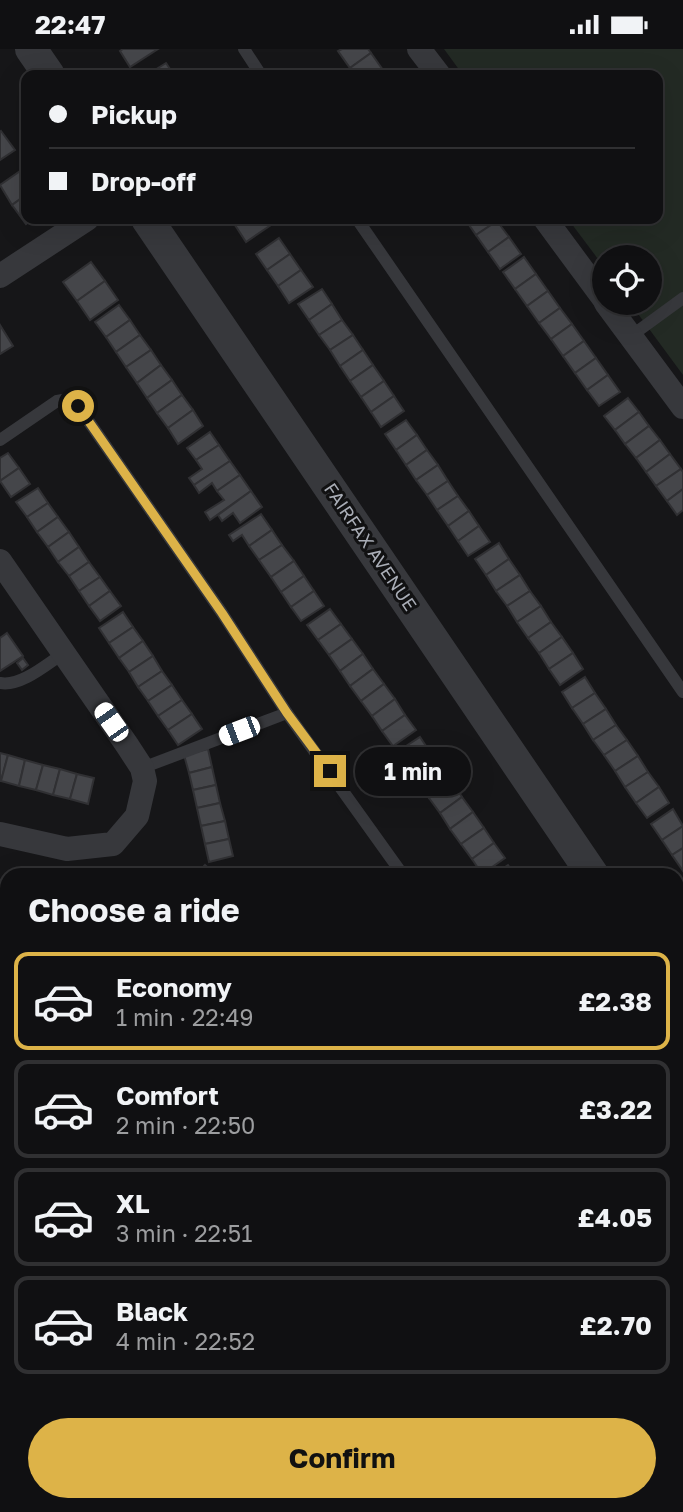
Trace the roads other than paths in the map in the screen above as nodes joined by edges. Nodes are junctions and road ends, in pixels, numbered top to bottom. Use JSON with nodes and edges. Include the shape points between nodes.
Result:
{"nodes":[{"id":1,"x":31,"y":49,"type":"edge"},
{"id":2,"x":244,"y":49,"type":"edge"},
{"id":3,"x":419,"y":49,"type":"edge"},
{"id":4,"x":46,"y":70,"type":"edge"},
{"id":5,"x":258,"y":70,"type":"edge"},
{"id":6,"x":435,"y":70,"type":"edge"},
{"id":7,"x":79,"y":224,"type":"edge"},
{"id":8,"x":150,"y":224,"type":"edge"},
{"id":9,"x":360,"y":224,"type":"edge"},
{"id":10,"x":549,"y":224,"type":"edge"},
{"id":11,"x":0,"y":276,"type":"edge"},
{"id":12,"x":592,"y":283,"type":"edge"},
{"id":13,"x":683,"y":298,"type":"edge"},
{"id":14,"x":615,"y":315,"type":"edge"},
{"id":15,"x":631,"y":336,"type":"junction"},
{"id":16,"x":683,"y":407,"type":"edge"},
{"id":17,"x":0,"y":440,"type":"edge"},
{"id":18,"x":0,"y":561,"type":"edge"},
{"id":19,"x":64,"y":653,"type":"junction"},
{"id":20,"x":0,"y":683,"type":"edge"},
{"id":21,"x":683,"y":692,"type":"edge"},
{"id":22,"x":287,"y":713,"type":"junction"},
{"id":23,"x":142,"y":768,"type":"junction"},
{"id":24,"x":0,"y":834,"type":"edge"},
{"id":25,"x":398,"y":868,"type":"edge"},
{"id":26,"x":588,"y":868,"type":"edge"}],
"edges":[{"from":1,"to":4,"type":"street"},
{"from":2,"to":5,"type":"lane"},
{"from":3,"to":6,"type":"street"},
{"from":7,"to":11,"type":"street"},
{"from":8,"to":26,"type":"street","name":"FAIRFAX AVENUE"},
{"from":9,"to":21,"type":"lane"},
{"from":10,"to":12,"type":"street"},
{"from":13,"to":15,"type":"lane"},
{"from":14,"to":15,"type":"street"},
{"from":15,"to":16,"type":"street"},
{"from":17,"to":22,"type":"lane","via":[[57,401],[68,399],[78,406]]},
{"from":18,"to":19,"type":"street"},
{"from":19,"to":20,"type":"lane","via":[[27,676]]},
{"from":19,"to":23,"type":"street"},
{"from":22,"to":23,"type":"lane"},
{"from":22,"to":25,"type":"lane"},
{"from":23,"to":24,"type":"street","via":[[145,781],[137,816],[113,844],[66,849]]}]}
